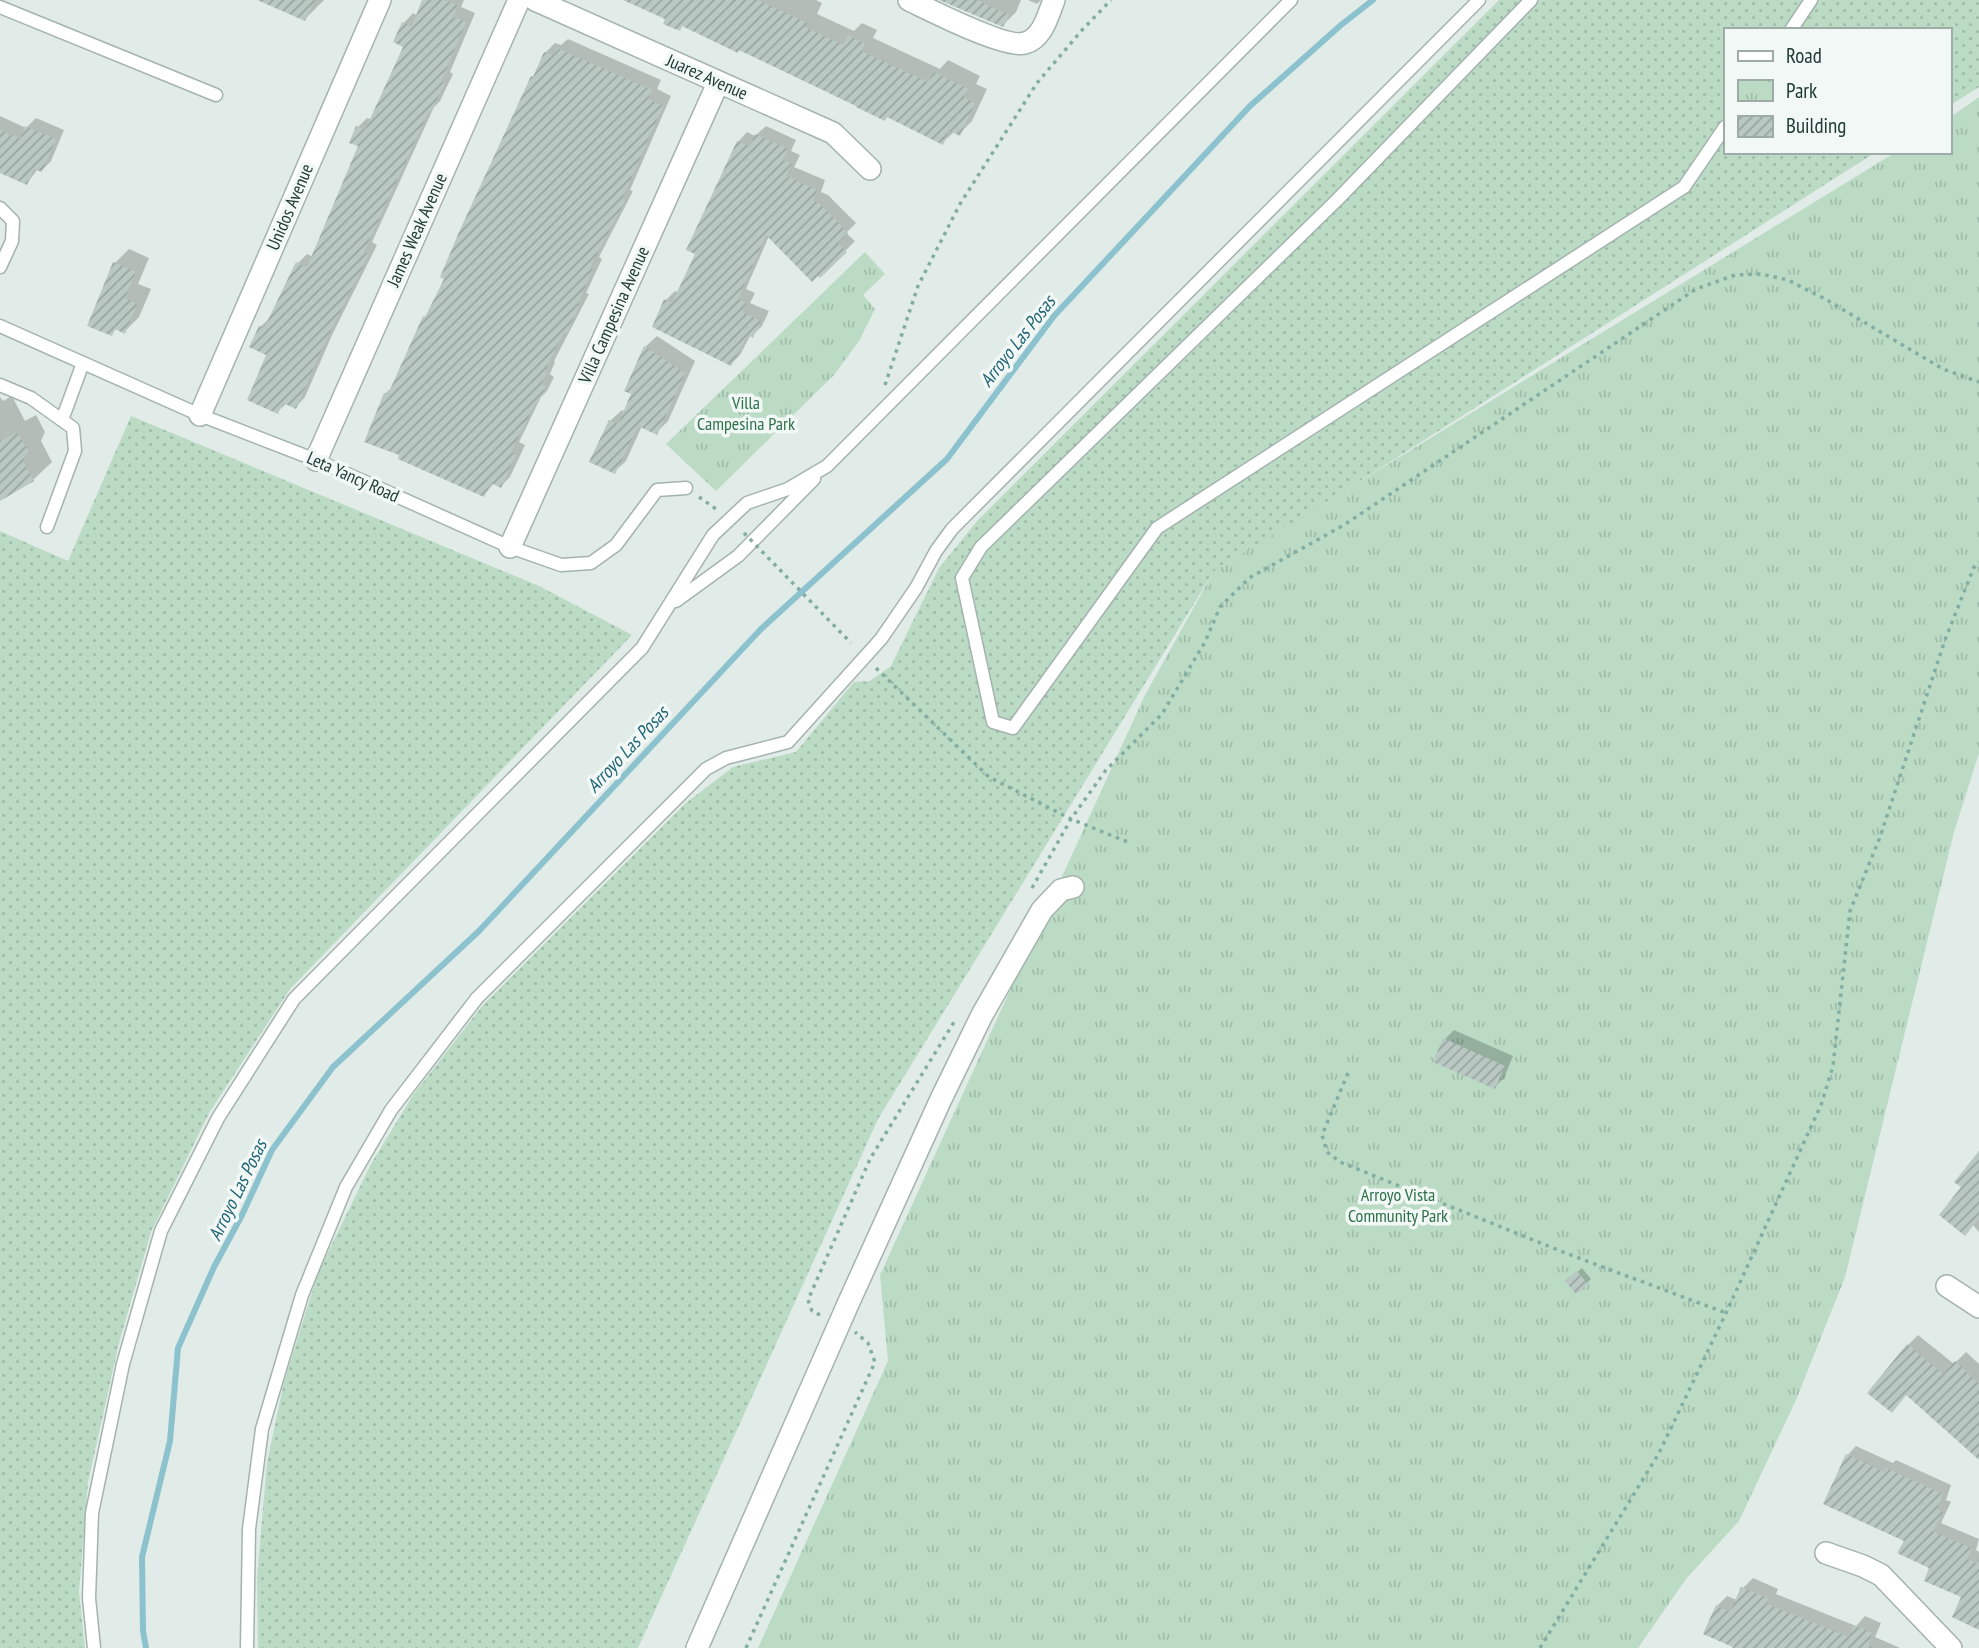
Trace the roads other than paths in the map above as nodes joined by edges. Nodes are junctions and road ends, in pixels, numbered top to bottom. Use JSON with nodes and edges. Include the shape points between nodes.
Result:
{"nodes":[{"id":1,"x":380,"y":0,"type":"edge"},
{"id":2,"x":519,"y":0,"type":"edge"},
{"id":3,"x":535,"y":0,"type":"edge"},
{"id":4,"x":909,"y":0,"type":"edge"},
{"id":5,"x":1054,"y":0,"type":"edge"},
{"id":6,"x":1292,"y":0,"type":"edge"},
{"id":7,"x":1479,"y":0,"type":"edge"},
{"id":8,"x":1531,"y":0,"type":"edge"},
{"id":9,"x":1811,"y":0,"type":"edge"},
{"id":10,"x":0,"y":7,"type":"edge"},
{"id":11,"x":1792,"y":28,"type":"edge"},
{"id":12,"x":718,"y":83,"type":"junction"},
{"id":13,"x":216,"y":94,"type":"dead end"},
{"id":14,"x":1724,"y":128,"type":"edge"},
{"id":15,"x":870,"y":169,"type":"dead end"},
{"id":16,"x":0,"y":208,"type":"edge"},
{"id":17,"x":0,"y":267,"type":"edge"},
{"id":18,"x":0,"y":326,"type":"edge"},
{"id":19,"x":83,"y":363,"type":"junction"},
{"id":20,"x":0,"y":385,"type":"edge"},
{"id":21,"x":200,"y":415,"type":"junction"},
{"id":22,"x":62,"y":420,"type":"junction"},
{"id":23,"x":316,"y":460,"type":"junction"},
{"id":24,"x":827,"y":466,"type":"junction"},
{"id":25,"x":686,"y":488,"type":"dead end"},
{"id":26,"x":47,"y":527,"type":"dead end"},
{"id":27,"x":510,"y":547,"type":"junction"},
{"id":28,"x":669,"y":606,"type":"junction"},
{"id":29,"x":1073,"y":887,"type":"dead end"},
{"id":30,"x":1947,"y":1286,"type":"dead end"},
{"id":31,"x":1979,"y":1307,"type":"edge"},
{"id":32,"x":1826,"y":1553,"type":"dead end"},
{"id":33,"x":94,"y":1648,"type":"edge"},
{"id":34,"x":247,"y":1648,"type":"edge"},
{"id":35,"x":697,"y":1648,"type":"edge"},
{"id":36,"x":1951,"y":1648,"type":"edge"}],
"edges":[{"from":1,"to":21,"type":"street","name":"Unidos Avenue"},
{"from":2,"to":23,"type":"street","name":"James Weak Avenue"},
{"from":3,"to":12,"type":"street","name":"Juarez Avenue"},
{"from":4,"to":5,"type":"street","via":[[1007,43],[1025,43],[1040,33]]},
{"from":6,"to":24,"type":"lane"},
{"from":7,"to":34,"type":"lane","via":[[951,529],[881,639],[788,742],[726,758],[706,769],[477,998],[391,1110],[346,1187],[316,1259],[262,1429],[249,1529]]},
{"from":8,"to":14,"type":"lane","via":[[1337,200],[981,547],[962,578],[993,722],[1013,728],[1157,528],[1684,187]]},
{"from":9,"to":11,"type":"lane"},
{"from":10,"to":13,"type":"lane"},
{"from":12,"to":15,"type":"street","name":"Juarez Avenue","via":[[833,133]]},
{"from":12,"to":27,"type":"street","name":"Villa Campesina Avenue"},
{"from":16,"to":17,"type":"lane","via":[[13,221],[12,241]]},
{"from":18,"to":19,"type":"lane","name":"Leta Yancy Road"},
{"from":19,"to":21,"type":"lane","name":"Leta Yancy Road"},
{"from":19,"to":22,"type":"lane"},
{"from":20,"to":22,"type":"lane","via":[[31,398]]},
{"from":21,"to":23,"type":"lane","name":"Leta Yancy Road"},
{"from":22,"to":26,"type":"lane","via":[[73,428],[75,451]]},
{"from":23,"to":27,"type":"lane","name":"Leta Yancy Road"},
{"from":24,"to":28,"type":"lane","via":[[738,556]]},
{"from":24,"to":28,"type":"lane","via":[[788,488],[747,503],[729,518],[713,535]]},
{"from":25,"to":27,"type":"lane","name":"Leta Yancy Road","via":[[657,490],[616,545],[591,563],[561,565]]},
{"from":28,"to":33,"type":"lane","via":[[642,648],[294,999],[218,1118],[162,1231],[123,1363],[92,1513],[89,1598]]},
{"from":29,"to":35,"type":"street","via":[[1061,890],[1042,910],[982,1015]]},
{"from":30,"to":31,"type":"street"},
{"from":32,"to":36,"type":"street","via":[[1881,1575]]}]}
